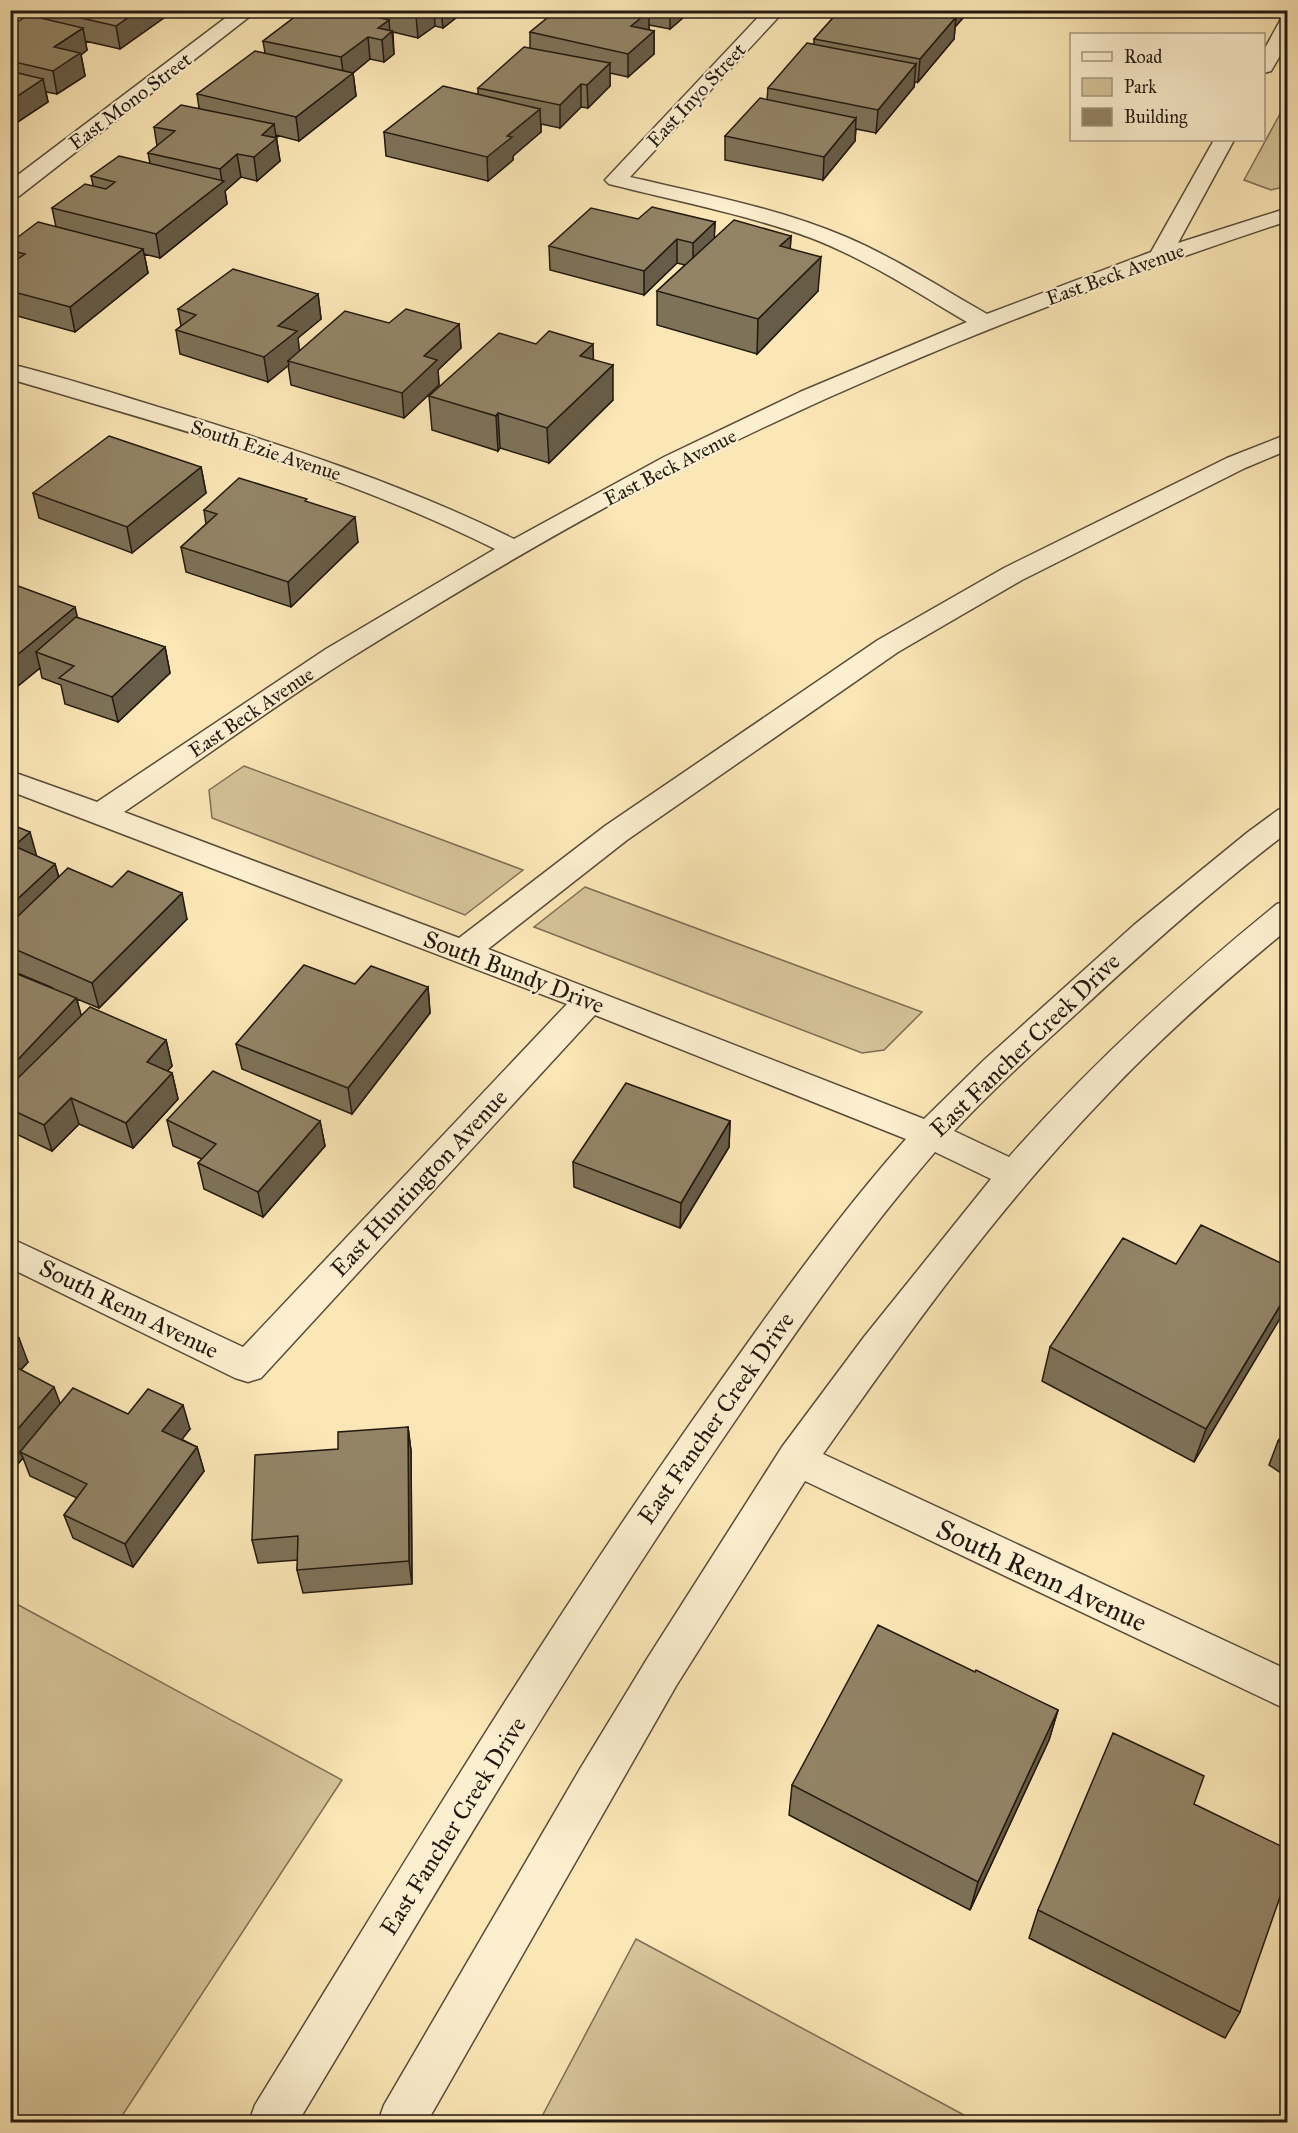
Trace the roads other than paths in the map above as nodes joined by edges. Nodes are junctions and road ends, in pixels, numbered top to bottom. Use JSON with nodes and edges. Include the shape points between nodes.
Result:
{"nodes":[{"id":1,"x":249,"y":10,"type":"edge"},
{"id":2,"x":776,"y":10,"type":"edge"},
{"id":3,"x":1287,"y":23,"type":"edge"},
{"id":4,"x":1265,"y":63,"type":"edge"},
{"id":5,"x":1223,"y":141,"type":"edge"},
{"id":6,"x":10,"y":192,"type":"edge"},
{"id":7,"x":1287,"y":214,"type":"edge"},
{"id":8,"x":1160,"y":256,"type":"junction"},
{"id":9,"x":985,"y":323,"type":"junction"},
{"id":10,"x":10,"y":371,"type":"edge"},
{"id":11,"x":1287,"y":441,"type":"edge"},
{"id":12,"x":514,"y":549,"type":"junction"},
{"id":13,"x":10,"y":780,"type":"edge"},
{"id":14,"x":100,"y":814,"type":"junction"},
{"id":15,"x":1287,"y":818,"type":"edge"},
{"id":16,"x":1287,"y":912,"type":"edge"},
{"id":17,"x":463,"y":952,"type":"junction"},
{"id":18,"x":590,"y":1000,"type":"junction"},
{"id":19,"x":930,"y":1135,"type":"junction"},
{"id":20,"x":1013,"y":1174,"type":"junction"},
{"id":21,"x":10,"y":1252,"type":"edge"},
{"id":22,"x":248,"y":1367,"type":"joint"},
{"id":23,"x":796,"y":1460,"type":"junction"},
{"id":24,"x":1287,"y":1690,"type":"edge"},
{"id":25,"x":272,"y":2122,"type":"edge"},
{"id":26,"x":401,"y":2122,"type":"edge"}],
"edges":[{"from":1,"to":6,"type":"street","name":"East Mono Street"},
{"from":2,"to":9,"type":"street","name":"East Inyo Street","via":[[615,180],[749,211],[820,235],[886,266]]},
{"from":3,"to":4,"type":"street"},
{"from":5,"to":8,"type":"street"},
{"from":7,"to":8,"type":"street","name":"East Beck Avenue"},
{"from":8,"to":9,"type":"street","name":"East Beck Avenue"},
{"from":9,"to":12,"type":"street","name":"East Beck Avenue","via":[[809,398],[684,457]]},
{"from":10,"to":12,"type":"street","name":"South Ezie Avenue","via":[[309,462],[425,507]]},
{"from":11,"to":17,"type":"street","via":[[1013,574],[888,646],[616,833]]},
{"from":12,"to":14,"type":"street","name":"East Beck Avenue","via":[[336,655]]},
{"from":13,"to":14,"type":"street","name":"South Bundy Drive"},
{"from":14,"to":17,"type":"street","name":"South Bundy Drive"},
{"from":15,"to":19,"type":"street","name":"East Fancher Creek Drive","via":[[1223,865],[1146,930],[986,1077]]},
{"from":16,"to":20,"type":"street","via":[[1219,968],[1111,1068]]},
{"from":17,"to":18,"type":"street","name":"South Bundy Drive"},
{"from":18,"to":19,"type":"street","name":"South Bundy Drive"},
{"from":18,"to":22,"type":"street","name":"East Huntington Avenue"},
{"from":19,"to":20,"type":"street","name":"South Bundy Drive"},
{"from":19,"to":25,"type":"street","name":"East Fancher Creek Drive","via":[[820,1270],[618,1559]]},
{"from":20,"to":23,"type":"street","via":[[906,1307]]},
{"from":21,"to":22,"type":"street","name":"South Renn Avenue"},
{"from":23,"to":24,"type":"street","name":"South Renn Avenue"},
{"from":23,"to":26,"type":"street","via":[[699,1607]]}]}
